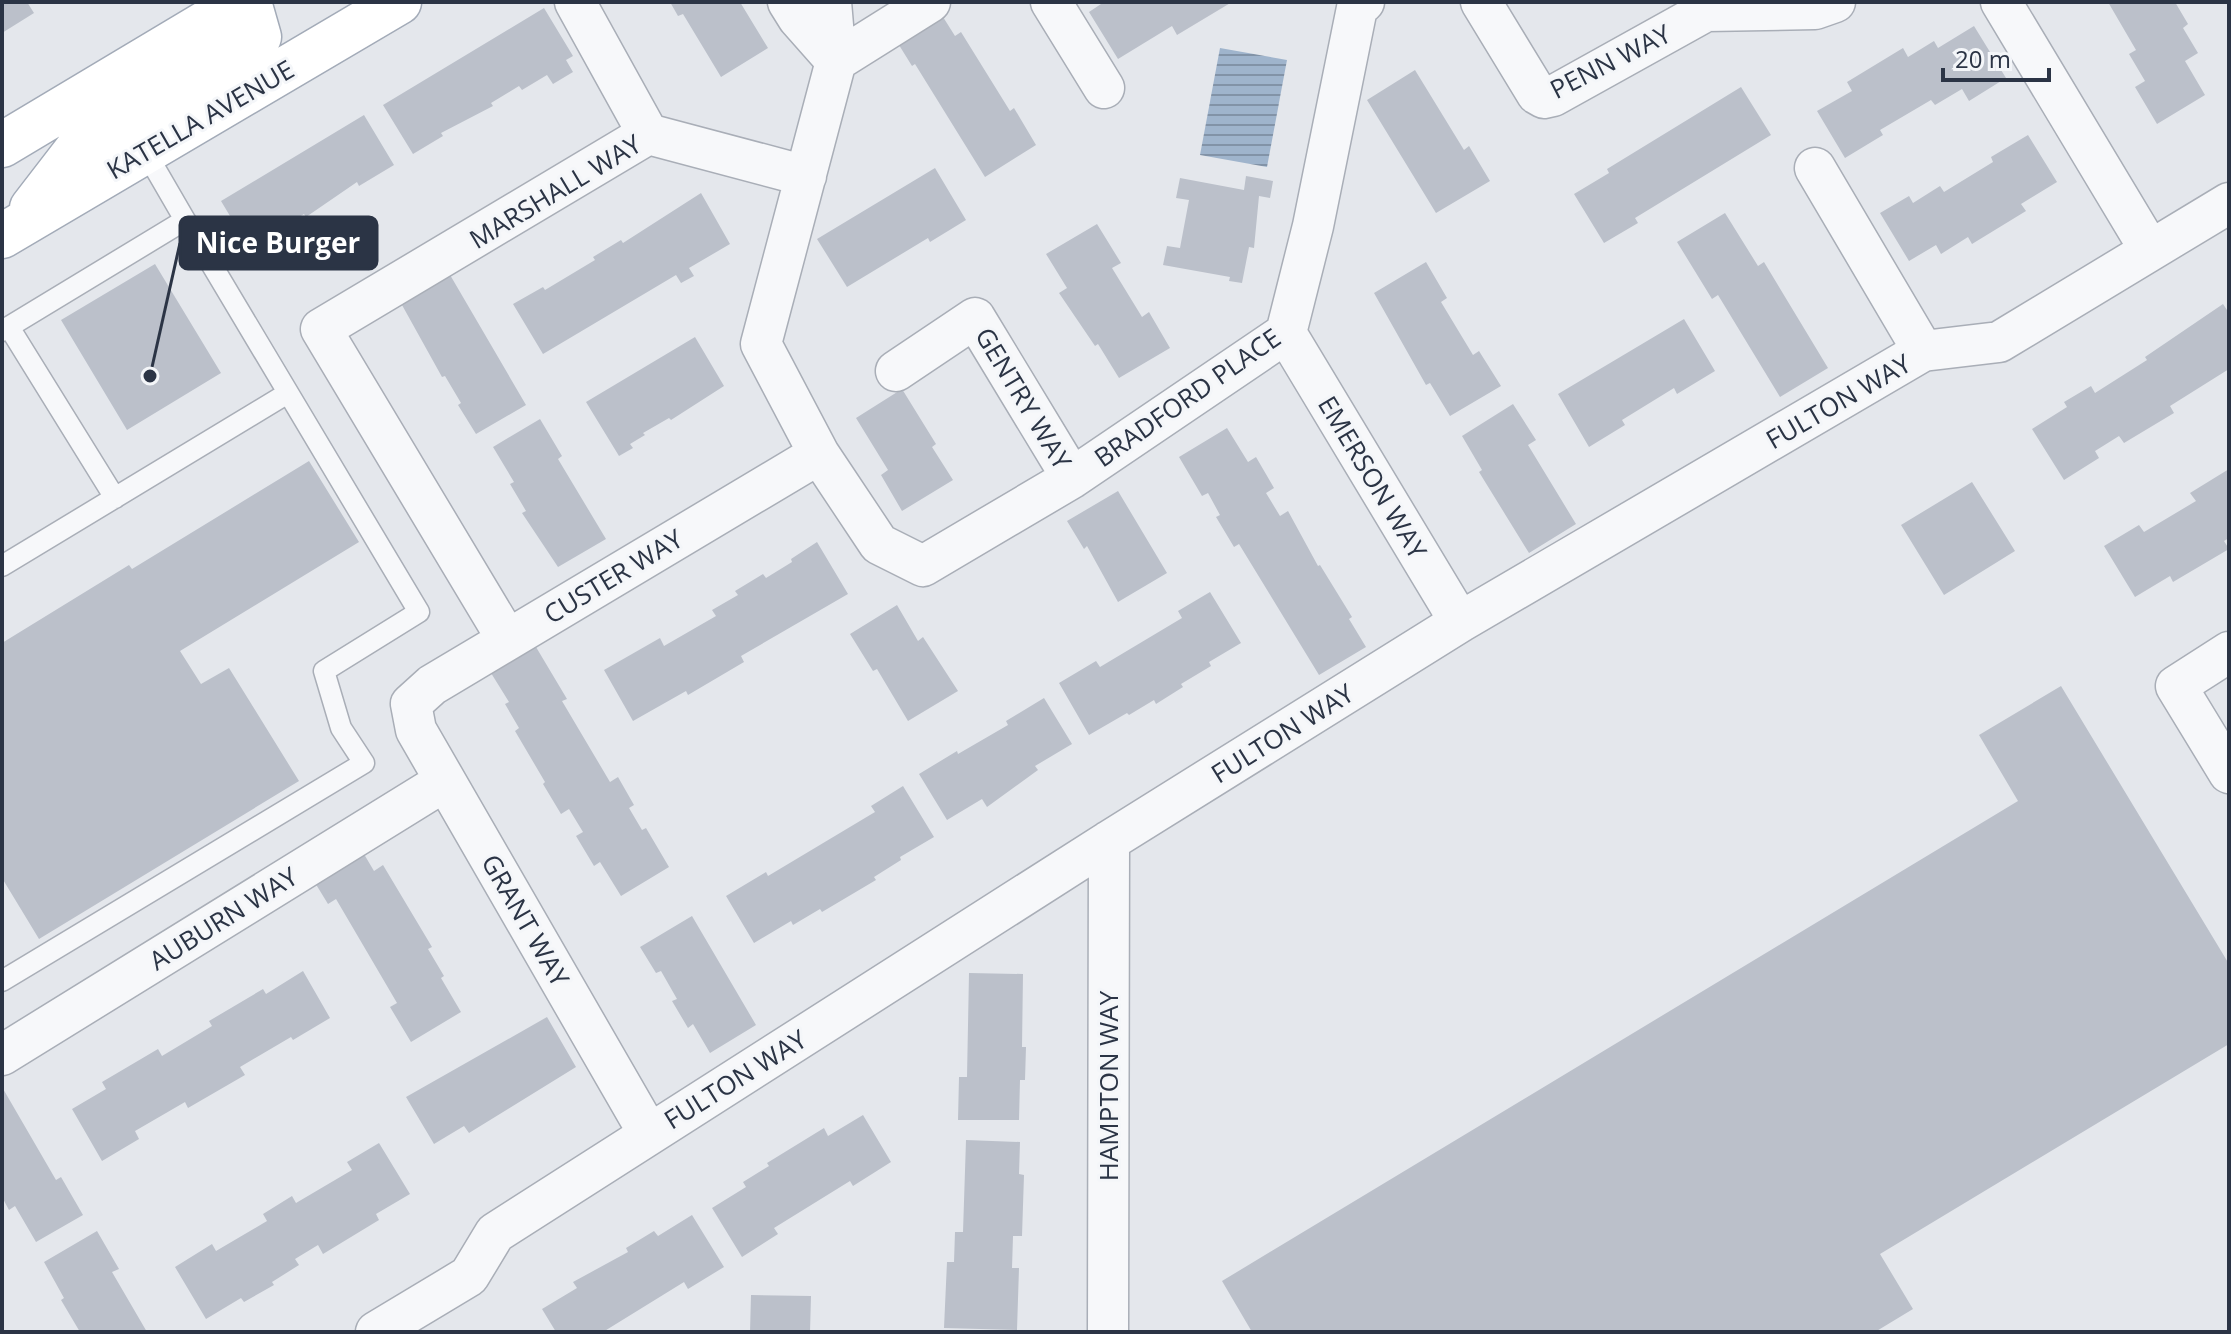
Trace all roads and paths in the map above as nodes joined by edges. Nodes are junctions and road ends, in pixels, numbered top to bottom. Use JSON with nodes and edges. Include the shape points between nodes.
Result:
{"nodes":[{"id":1,"x":241,"y":2,"type":"edge"},
{"id":2,"x":249,"y":2,"type":"edge"},
{"id":3,"x":399,"y":2,"type":"edge"},
{"id":4,"x":575,"y":2,"type":"edge"},
{"id":5,"x":788,"y":2,"type":"edge"},
{"id":6,"x":831,"y":2,"type":"edge"},
{"id":7,"x":930,"y":2,"type":"edge"},
{"id":8,"x":1051,"y":2,"type":"edge"},
{"id":9,"x":1364,"y":2,"type":"edge"},
{"id":10,"x":1481,"y":2,"type":"edge"},
{"id":11,"x":1835,"y":2,"type":"edge"},
{"id":12,"x":2001,"y":2,"type":"edge"},
{"id":13,"x":836,"y":61,"type":"junction"},
{"id":14,"x":1104,"y":88,"type":"dead end"},
{"id":15,"x":648,"y":134,"type":"junction"},
{"id":16,"x":2,"y":145,"type":"edge"},
{"id":17,"x":145,"y":151,"type":"junction"},
{"id":18,"x":1815,"y":168,"type":"dead end"},
{"id":19,"x":806,"y":176,"type":"junction"},
{"id":20,"x":2229,"y":203,"type":"edge"},
{"id":21,"x":185,"y":220,"type":"junction"},
{"id":22,"x":10,"y":231,"type":"edge"},
{"id":23,"x":2150,"y":250,"type":"junction"},
{"id":24,"x":6,"y":329,"type":"edge"},
{"id":25,"x":1286,"y":333,"type":"junction"},
{"id":26,"x":1923,"y":351,"type":"junction"},
{"id":27,"x":896,"y":371,"type":"dead end"},
{"id":28,"x":288,"y":393,"type":"junction"},
{"id":29,"x":819,"y":454,"type":"junction"},
{"id":30,"x":1072,"y":478,"type":"junction"},
{"id":31,"x":115,"y":498,"type":"junction"},
{"id":32,"x":2,"y":566,"type":"edge"},
{"id":33,"x":1460,"y":622,"type":"junction"},
{"id":34,"x":507,"y":639,"type":"junction"},
{"id":35,"x":2229,"y":652,"type":"edge"},
{"id":36,"x":411,"y":704,"type":"joint"},
{"id":37,"x":2229,"y":773,"type":"edge"},
{"id":38,"x":445,"y":781,"type":"junction"},
{"id":39,"x":1109,"y":841,"type":"junction"},
{"id":40,"x":2,"y":981,"type":"edge"},
{"id":41,"x":2,"y":1055,"type":"edge"},
{"id":42,"x":649,"y":1134,"type":"junction"},
{"id":43,"x":376,"y":1332,"type":"edge"},
{"id":44,"x":1108,"y":1332,"type":"edge"}],
"edges":[{"from":1,"to":16,"type":"main road"},
{"from":2,"to":22,"type":"main road","via":[[259,37],[79,147]]},
{"from":3,"to":17,"type":"main road","name":"KATELLA AVENUE"},
{"from":4,"to":15,"type":"street"},
{"from":5,"to":13,"type":"street"},
{"from":6,"to":13,"type":"street"},
{"from":7,"to":13,"type":"street"},
{"from":8,"to":14,"type":"street"},
{"from":9,"to":25,"type":"street","name":"BRADFORD PLACE","via":[[1357,8]]},
{"from":10,"to":11,"type":"street","name":"PENN WAY","via":[[1544,98],[1706,11],[1815,9]]},
{"from":12,"to":23,"type":"street"},
{"from":13,"to":19,"type":"street"},
{"from":15,"to":19,"type":"street","name":"MARSHALL WAY"},
{"from":15,"to":34,"type":"street","name":"MARSHALL WAY","via":[[321,329]]},
{"from":17,"to":21,"type":"lane"},
{"from":17,"to":22,"type":"main road","name":"KATELLA AVENUE"},
{"from":18,"to":26,"type":"street"},
{"from":19,"to":29,"type":"street","via":[[761,344]]},
{"from":20,"to":23,"type":"street","name":"FULTON WAY"},
{"from":21,"to":24,"type":"lane"},
{"from":21,"to":28,"type":"lane"},
{"from":23,"to":26,"type":"street","name":"FULTON WAY","via":[[1999,342]]},
{"from":24,"to":31,"type":"lane"},
{"from":25,"to":30,"type":"street","name":"BRADFORD PLACE"},
{"from":25,"to":33,"type":"street","name":"EMERSON WAY"},
{"from":26,"to":33,"type":"street","name":"FULTON WAY"},
{"from":27,"to":30,"type":"street","name":"GENTRY WAY","via":[[975,318]]},
{"from":28,"to":31,"type":"lane"},
{"from":28,"to":40,"type":"lane","via":[[419,612],[324,671],[341,728],[364,763]]},
{"from":29,"to":30,"type":"street","name":"BRADFORD PLACE","via":[[879,544],[923,566]]},
{"from":29,"to":34,"type":"street","name":"CUSTER WAY"},
{"from":31,"to":32,"type":"lane"},
{"from":33,"to":39,"type":"street","name":"FULTON WAY"},
{"from":34,"to":36,"type":"street","name":"CUSTER WAY"},
{"from":35,"to":37,"type":"street","via":[[2176,686]]},
{"from":36,"to":38,"type":"street","name":"GRANT WAY","via":[[416,730]]},
{"from":38,"to":41,"type":"street","name":"AUBURN WAY"},
{"from":38,"to":42,"type":"street","name":"GRANT WAY"},
{"from":39,"to":42,"type":"street","name":"FULTON WAY"},
{"from":39,"to":44,"type":"street","name":"HAMPTON WAY"},
{"from":42,"to":43,"type":"street","name":"FULTON WAY","via":[[495,1233],[469,1276]]}]}
